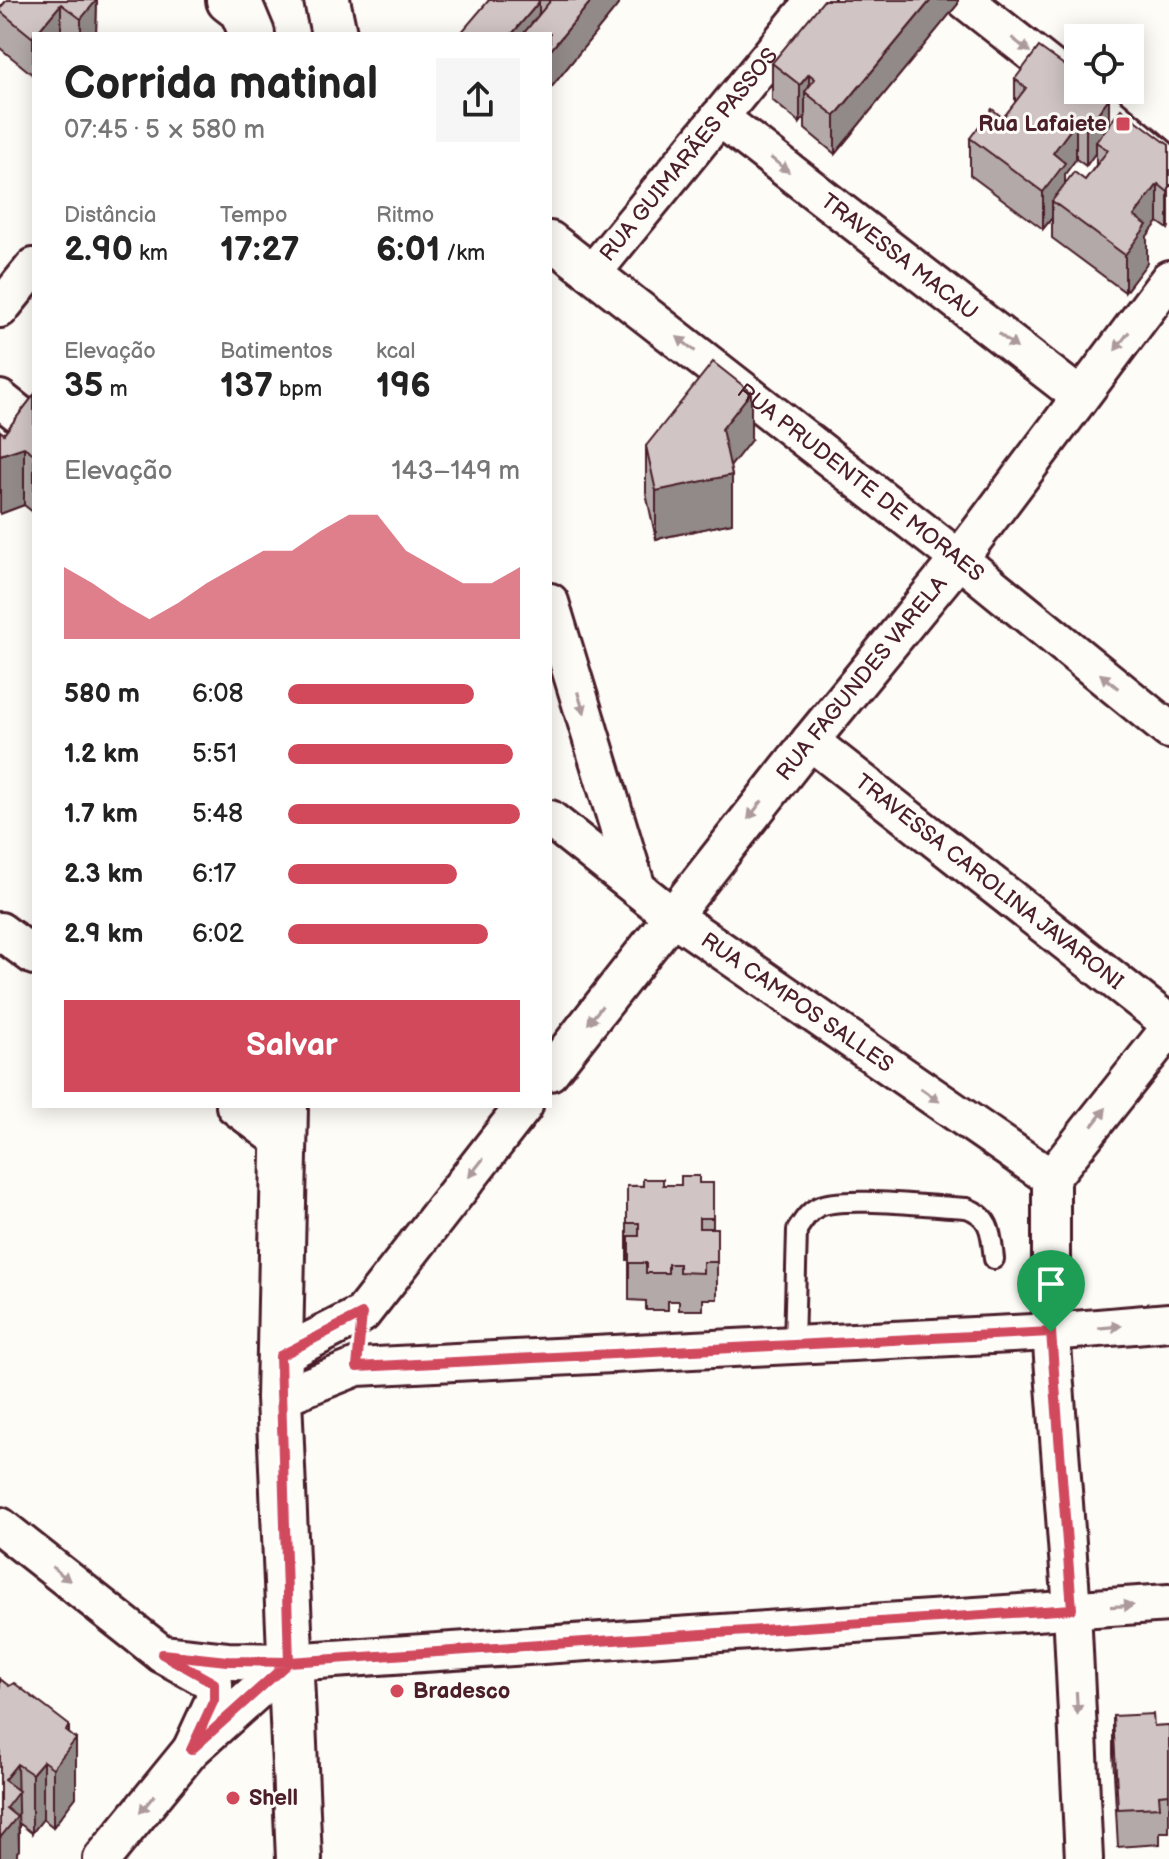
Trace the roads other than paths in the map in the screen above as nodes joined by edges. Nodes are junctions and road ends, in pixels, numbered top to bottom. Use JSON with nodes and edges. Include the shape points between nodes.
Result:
{"nodes":[{"id":1,"x":327,"y":0,"type":"edge"},
{"id":2,"x":815,"y":0,"type":"edge"},
{"id":3,"x":965,"y":0,"type":"edge"},
{"id":4,"x":334,"y":32,"type":"edge"},
{"id":5,"x":1064,"y":79,"type":"edge"},
{"id":6,"x":1095,"y":104,"type":"edge"},
{"id":7,"x":719,"y":117,"type":"junction"},
{"id":8,"x":1169,"y":166,"type":"edge"},
{"id":9,"x":552,"y":241,"type":"edge"},
{"id":10,"x":32,"y":269,"type":"edge"},
{"id":11,"x":594,"y":271,"type":"junction"},
{"id":12,"x":1169,"y":279,"type":"edge"},
{"id":13,"x":0,"y":309,"type":"edge"},
{"id":14,"x":1079,"y":396,"type":"junction"},
{"id":15,"x":0,"y":399,"type":"edge"},
{"id":16,"x":32,"y":424,"type":"edge"},
{"id":17,"x":959,"y":559,"type":"junction"},
{"id":18,"x":552,"y":609,"type":"edge"},
{"id":19,"x":1169,"y":730,"type":"edge"},
{"id":20,"x":810,"y":741,"type":"junction"},
{"id":21,"x":552,"y":821,"type":"edge"},
{"id":22,"x":637,"y":888,"type":"junction"},
{"id":23,"x":672,"y":916,"type":"junction"},
{"id":24,"x":0,"y":931,"type":"edge"},
{"id":25,"x":32,"y":955,"type":"edge"},
{"id":26,"x":1169,"y":1026,"type":"edge"},
{"id":27,"x":552,"y":1069,"type":"edge"},
{"id":28,"x":241,"y":1108,"type":"edge"},
{"id":29,"x":522,"y":1108,"type":"edge"},
{"id":30,"x":285,"y":1124,"type":"edge"},
{"id":31,"x":1051,"y":1178,"type":"junction"},
{"id":32,"x":994,"y":1259,"type":"dead end"},
{"id":33,"x":362,"y":1314,"type":"junction"},
{"id":34,"x":1169,"y":1322,"type":"edge"},
{"id":35,"x":1051,"y":1332,"type":"junction"},
{"id":36,"x":794,"y":1345,"type":"junction"},
{"id":37,"x":357,"y":1367,"type":"junction"},
{"id":38,"x":280,"y":1377,"type":"junction"},
{"id":39,"x":0,"y":1526,"type":"edge"},
{"id":40,"x":1169,"y":1603,"type":"edge"},
{"id":41,"x":1072,"y":1609,"type":"junction"},
{"id":42,"x":162,"y":1654,"type":"junction"},
{"id":43,"x":289,"y":1662,"type":"junction"},
{"id":44,"x":191,"y":1750,"type":"junction"},
{"id":45,"x":102,"y":1859,"type":"edge"},
{"id":46,"x":299,"y":1859,"type":"edge"},
{"id":47,"x":1084,"y":1859,"type":"edge"}],
"edges":[{"from":1,"to":4,"type":"main road"},
{"from":2,"to":7,"type":"street","name":"RUA GUIMARÃES PASSOS"},
{"from":3,"to":5,"type":"street","one_way":true},
{"from":6,"to":8,"type":"street"},
{"from":7,"to":11,"type":"street","name":"RUA GUIMARÃES PASSOS"},
{"from":7,"to":14,"type":"street","name":"TRAVESSA MACAU","one_way":true},
{"from":9,"to":11,"type":"street","name":"RUA PRUDENTE DE MORAES"},
{"from":10,"to":13,"type":"street"},
{"from":17,"to":11,"type":"street","name":"RUA PRUDENTE DE MORAES","one_way":true},
{"from":12,"to":14,"type":"street","name":"RUA FAGUNDES VARELA","one_way":true},
{"from":14,"to":17,"type":"street","name":"RUA FAGUNDES VARELA"},
{"from":15,"to":16,"type":"street"},
{"from":19,"to":17,"type":"street","name":"RUA PRUDENTE DE MORAES","one_way":true},
{"from":17,"to":20,"type":"street","name":"RUA FAGUNDES VARELA"},
{"from":18,"to":22,"type":"street","one_way":true},
{"from":20,"to":23,"type":"street","name":"RUA FAGUNDES VARELA","one_way":true},
{"from":20,"to":26,"type":"street","name":"TRAVESSA CAROLINA JAVARONI"},
{"from":21,"to":22,"type":"street","name":"RUA CAMPOS SALLES"},
{"from":22,"to":23,"type":"street","name":"RUA CAMPOS SALLES"},
{"from":23,"to":27,"type":"street","name":"RUA FAGUNDES VARELA","one_way":true},
{"from":23,"to":31,"type":"street","name":"RUA CAMPOS SALLES","one_way":true},
{"from":24,"to":25,"type":"street"},
{"from":31,"to":26,"type":"street","one_way":true},
{"from":28,"to":30,"type":"street"},
{"from":29,"to":33,"type":"street","one_way":true},
{"from":30,"to":38,"type":"main road"},
{"from":31,"to":35,"type":"street"},
{"from":32,"to":36,"type":"lane","via":[[990,1227],[982,1214],[967,1208],[840,1202],[819,1206],[797,1230]]},
{"from":33,"to":37,"type":"street"},
{"from":33,"to":38,"type":"street"},
{"from":35,"to":34,"type":"street","one_way":true},
{"from":35,"to":36,"type":"street"},
{"from":35,"to":41,"type":"street"},
{"from":36,"to":37,"type":"street"},
{"from":37,"to":38,"type":"street"},
{"from":38,"to":43,"type":"main road"},
{"from":39,"to":42,"type":"street","one_way":true},
{"from":41,"to":40,"type":"street","one_way":true},
{"from":41,"to":43,"type":"street"},
{"from":41,"to":47,"type":"street","one_way":true},
{"from":42,"to":43,"type":"street"},
{"from":42,"to":44,"type":"street","via":[[214,1683],[214,1700]]},
{"from":43,"to":44,"type":"street"},
{"from":43,"to":46,"type":"main road"},
{"from":44,"to":45,"type":"street","one_way":true}]}
